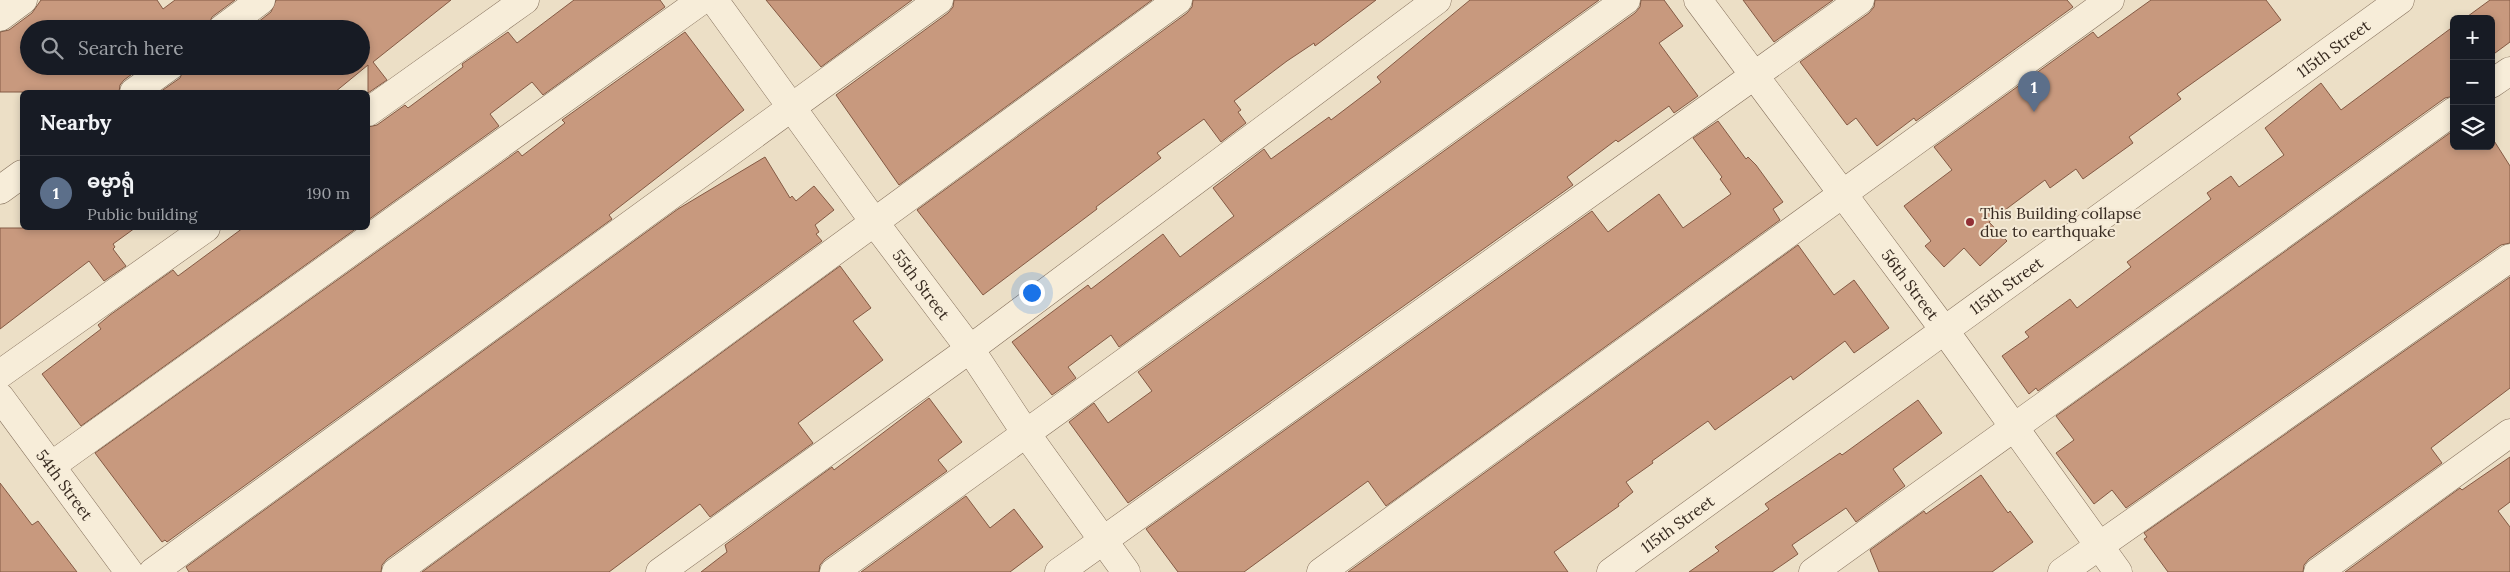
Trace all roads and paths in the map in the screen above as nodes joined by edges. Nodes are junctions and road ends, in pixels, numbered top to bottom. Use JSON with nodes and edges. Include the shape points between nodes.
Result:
{"nodes":[{"id":1,"x":23,"y":0,"type":"edge"},
{"id":2,"x":261,"y":0,"type":"edge"},
{"id":3,"x":524,"y":0,"type":"edge"},
{"id":4,"x":702,"y":0,"type":"edge"},
{"id":5,"x":714,"y":0,"type":"edge"},
{"id":6,"x":939,"y":0,"type":"edge"},
{"id":7,"x":1178,"y":0,"type":"edge"},
{"id":8,"x":1437,"y":0,"type":"edge"},
{"id":9,"x":1626,"y":0,"type":"edge"},
{"id":10,"x":1698,"y":0,"type":"edge"},
{"id":11,"x":1860,"y":0,"type":"edge"},
{"id":12,"x":2110,"y":0,"type":"edge"},
{"id":13,"x":2400,"y":0,"type":"edge"},
{"id":14,"x":0,"y":17,"type":"edge"},
{"id":15,"x":234,"y":20,"type":"edge"},
{"id":16,"x":2510,"y":71,"type":"edge"},
{"id":17,"x":158,"y":75,"type":"edge"},
{"id":18,"x":1755,"y":77,"type":"junction"},
{"id":19,"x":2495,"y":81,"type":"edge"},
{"id":20,"x":137,"y":90,"type":"edge"},
{"id":21,"x":791,"y":107,"type":"junction"},
{"id":22,"x":370,"y":111,"type":"edge"},
{"id":23,"x":2450,"y":114,"type":"edge"},
{"id":24,"x":20,"y":175,"type":"edge"},
{"id":25,"x":0,"y":190,"type":"edge"},
{"id":26,"x":1843,"y":192,"type":"junction"},
{"id":27,"x":875,"y":223,"type":"junction"},
{"id":28,"x":203,"y":230,"type":"edge"},
{"id":29,"x":2510,"y":258,"type":"edge"},
{"id":30,"x":1945,"y":331,"type":"junction"},
{"id":31,"x":970,"y":349,"type":"junction"},
{"id":32,"x":0,"y":374,"type":"edge"},
{"id":33,"x":0,"y":397,"type":"edge"},
{"id":34,"x":2014,"y":426,"type":"junction"},
{"id":35,"x":1025,"y":432,"type":"junction"},
{"id":36,"x":2510,"y":433,"type":"edge"},
{"id":37,"x":51,"y":466,"type":"junction"},
{"id":38,"x":1102,"y":539,"type":"junction"},
{"id":39,"x":2099,"y":546,"type":"junction"},
{"id":40,"x":128,"y":572,"type":"edge"},
{"id":41,"x":152,"y":572,"type":"edge"},
{"id":42,"x":396,"y":572,"type":"edge"},
{"id":43,"x":660,"y":572,"type":"edge"},
{"id":44,"x":834,"y":572,"type":"edge"},
{"id":45,"x":1059,"y":572,"type":"edge"},
{"id":46,"x":1126,"y":572,"type":"edge"},
{"id":47,"x":1321,"y":572,"type":"edge"},
{"id":48,"x":1611,"y":572,"type":"edge"},
{"id":49,"x":1813,"y":572,"type":"edge"},
{"id":50,"x":2062,"y":572,"type":"edge"},
{"id":51,"x":2118,"y":572,"type":"edge"},
{"id":52,"x":2318,"y":572,"type":"edge"}],
"edges":[{"from":1,"to":14,"type":"street"},
{"from":2,"to":15,"type":"street"},
{"from":3,"to":22,"type":"street"},
{"from":4,"to":37,"type":"street"},
{"from":5,"to":21,"type":"street","name":"55th Street"},
{"from":6,"to":21,"type":"street"},
{"from":7,"to":27,"type":"street"},
{"from":8,"to":31,"type":"street"},
{"from":9,"to":35,"type":"street"},
{"from":10,"to":18,"type":"street","name":"56th Street"},
{"from":11,"to":18,"type":"street"},
{"from":12,"to":26,"type":"street"},
{"from":13,"to":30,"type":"street","name":"115th Street"},
{"from":16,"to":19,"type":"street"},
{"from":17,"to":20,"type":"street"},
{"from":18,"to":26,"type":"street","name":"56th Street"},
{"from":18,"to":38,"type":"street"},
{"from":21,"to":27,"type":"street","name":"55th Street"},
{"from":21,"to":41,"type":"street"},
{"from":23,"to":34,"type":"street"},
{"from":24,"to":25,"type":"street"},
{"from":26,"to":30,"type":"street","name":"56th Street"},
{"from":26,"to":47,"type":"street"},
{"from":27,"to":31,"type":"street","name":"55th Street"},
{"from":27,"to":42,"type":"street"},
{"from":28,"to":32,"type":"street"},
{"from":29,"to":39,"type":"street"},
{"from":30,"to":34,"type":"street","name":"56th Street"},
{"from":30,"to":48,"type":"street","name":"115th Street"},
{"from":31,"to":35,"type":"street","name":"55th Street"},
{"from":31,"to":43,"type":"street"},
{"from":33,"to":37,"type":"street","name":"54th Street"},
{"from":34,"to":39,"type":"street","name":"56th Street"},
{"from":34,"to":49,"type":"street"},
{"from":35,"to":38,"type":"street","name":"55th Street"},
{"from":35,"to":44,"type":"street"},
{"from":36,"to":52,"type":"street"},
{"from":37,"to":40,"type":"street","name":"54th Street"},
{"from":38,"to":45,"type":"street"},
{"from":38,"to":46,"type":"street","name":"55th Street"},
{"from":39,"to":50,"type":"street"},
{"from":39,"to":51,"type":"street","name":"56th Street"}]}
